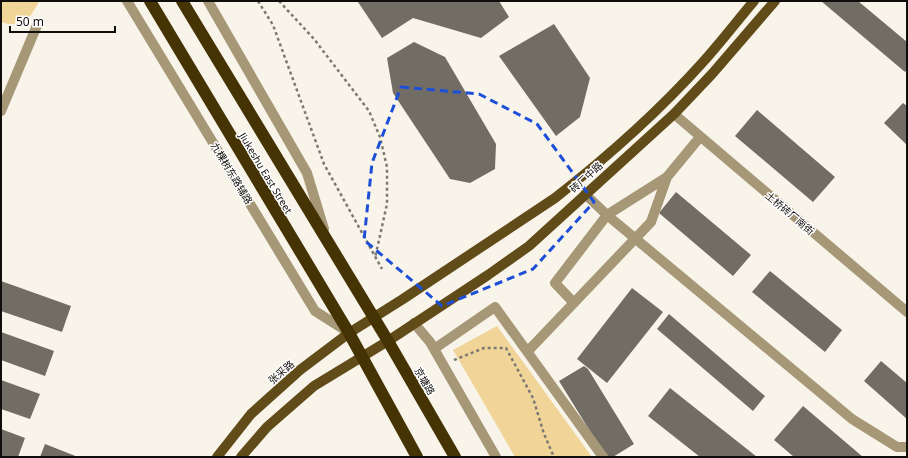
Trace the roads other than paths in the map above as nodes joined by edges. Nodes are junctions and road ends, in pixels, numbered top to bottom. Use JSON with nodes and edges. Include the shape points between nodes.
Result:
{"nodes":[{"id":1,"x":127,"y":1,"type":"edge"},
{"id":2,"x":150,"y":1,"type":"edge"},
{"id":3,"x":182,"y":1,"type":"edge"},
{"id":4,"x":208,"y":1,"type":"edge"},
{"id":5,"x":754,"y":1,"type":"edge"},
{"id":6,"x":775,"y":1,"type":"edge"},
{"id":7,"x":38,"y":23,"type":"dead end"},
{"id":8,"x":1,"y":111,"type":"edge"},
{"id":9,"x":674,"y":114,"type":"junction"},
{"id":10,"x":700,"y":137,"type":"junction"},
{"id":11,"x":666,"y":177,"type":"junction"},
{"id":12,"x":585,"y":194,"type":"junction"},
{"id":13,"x":607,"y":214,"type":"junction"},
{"id":14,"x":635,"y":238,"type":"junction"},
{"id":15,"x":327,"y":243,"type":"junction"},
{"id":16,"x":574,"y":303,"type":"junction"},
{"id":17,"x":907,"y":312,"type":"edge"},
{"id":18,"x":373,"y":317,"type":"junction"},
{"id":19,"x":414,"y":323,"type":"junction"},
{"id":20,"x":349,"y":332,"type":"junction"},
{"id":21,"x":388,"y":341,"type":"junction"},
{"id":22,"x":434,"y":349,"type":"junction"},
{"id":23,"x":528,"y":351,"type":"junction"},
{"id":24,"x":362,"y":357,"type":"junction"},
{"id":25,"x":907,"y":447,"type":"edge"},
{"id":26,"x":217,"y":457,"type":"edge"},
{"id":27,"x":241,"y":457,"type":"edge"},
{"id":28,"x":416,"y":457,"type":"edge"},
{"id":29,"x":455,"y":457,"type":"edge"},
{"id":30,"x":496,"y":457,"type":"edge"},
{"id":31,"x":603,"y":457,"type":"edge"}],
"edges":[{"from":1,"to":20,"type":"street","name":"九棵树东路辅路","via":[[315,311]]},
{"from":2,"to":20,"type":"highway","name":"Jiukeshu East Street"},
{"from":3,"to":15,"type":"highway","name":"Jiukeshu East Street"},
{"from":4,"to":15,"type":"street","via":[[307,172]]},
{"from":5,"to":18,"type":"main road","name":"砖厂中路","via":[[690,76],[626,139],[577,180],[412,294]]},
{"from":6,"to":9,"type":"main road","name":"砖厂中路"},
{"from":7,"to":8,"type":"street"},
{"from":9,"to":10,"type":"street","name":"土桥砖厂南街"},
{"from":9,"to":12,"type":"main road","name":"砖厂中路"},
{"from":10,"to":11,"type":"street"},
{"from":10,"to":17,"type":"street","name":"土桥砖厂南街"},
{"from":11,"to":13,"type":"street"},
{"from":11,"to":14,"type":"street","via":[[651,222]]},
{"from":12,"to":13,"type":"street"},
{"from":12,"to":19,"type":"main road","name":"砖厂中路","via":[[529,246]]},
{"from":13,"to":14,"type":"street"},
{"from":13,"to":16,"type":"street","via":[[555,283]]},
{"from":14,"to":16,"type":"street"},
{"from":14,"to":25,"type":"street","via":[[852,419],[897,447]]},
{"from":15,"to":18,"type":"highway","name":"Jiukeshu East Street"},
{"from":16,"to":23,"type":"street"},
{"from":18,"to":20,"type":"main road","name":"张采路"},
{"from":18,"to":21,"type":"highway","name":"京塘路"},
{"from":19,"to":21,"type":"main road","name":"砖厂中路"},
{"from":19,"to":22,"type":"street"},
{"from":20,"to":24,"type":"highway","name":"Jiukeshu East Street"},
{"from":20,"to":26,"type":"main road","name":"张采路","via":[[300,370],[252,414]]},
{"from":21,"to":24,"type":"main road"},
{"from":21,"to":29,"type":"highway","name":"京塘路"},
{"from":22,"to":23,"type":"street","via":[[495,307]]},
{"from":22,"to":30,"type":"street"},
{"from":23,"to":31,"type":"street"},
{"from":24,"to":27,"type":"main road","via":[[314,386],[267,427]]},
{"from":24,"to":28,"type":"highway"}]}
